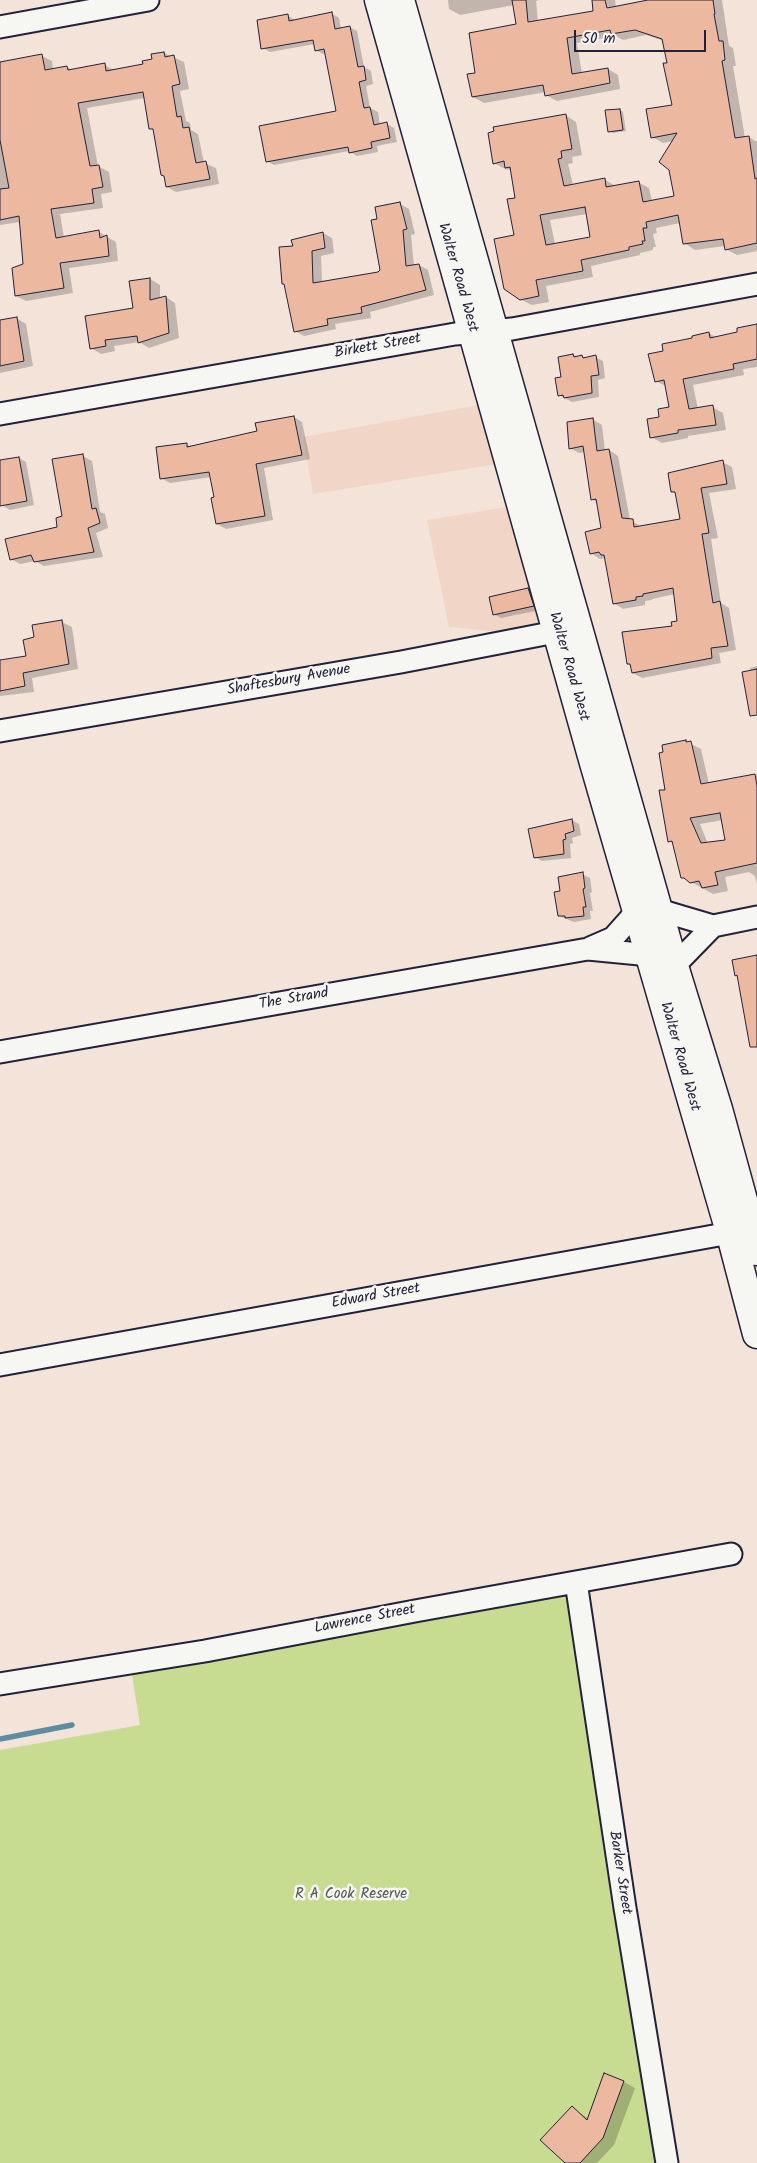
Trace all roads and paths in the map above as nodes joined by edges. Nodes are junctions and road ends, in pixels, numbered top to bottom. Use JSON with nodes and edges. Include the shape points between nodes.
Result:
{"nodes":[{"id":1,"x":148,"y":0,"type":"edge"},
{"id":2,"x":379,"y":0,"type":"edge"},
{"id":3,"x":400,"y":0,"type":"edge"},
{"id":4,"x":0,"y":27,"type":"edge"},
{"id":5,"x":757,"y":284,"type":"edge"},
{"id":6,"x":483,"y":331,"type":"junction"},
{"id":7,"x":0,"y":414,"type":"edge"},
{"id":8,"x":568,"y":630,"type":"junction"},
{"id":9,"x":0,"y":731,"type":"edge"},
{"id":10,"x":648,"y":910,"type":"junction"},
{"id":11,"x":757,"y":917,"type":"edge"},
{"id":12,"x":713,"y":926,"type":"junction"},
{"id":13,"x":588,"y":949,"type":"junction"},
{"id":14,"x":662,"y":960,"type":"junction"},
{"id":15,"x":0,"y":1052,"type":"edge"},
{"id":16,"x":746,"y":1238,"type":"edge"},
{"id":17,"x":757,"y":1334,"type":"edge"},
{"id":18,"x":0,"y":1365,"type":"edge"},
{"id":19,"x":731,"y":1554,"type":"dead end"},
{"id":20,"x":576,"y":1582,"type":"junction"},
{"id":21,"x":0,"y":1684,"type":"edge"},
{"id":22,"x":667,"y":2163,"type":"edge"}],
"edges":[{"from":1,"to":4,"type":"street"},
{"from":2,"to":6,"type":"main road","name":"Walter Road West"},
{"from":3,"to":6,"type":"main road","name":"Walter Road West"},
{"from":5,"to":6,"type":"street","name":"Birkett Street"},
{"from":6,"to":7,"type":"street","name":"Birkett Street"},
{"from":6,"to":8,"type":"main road","name":"Walter Road West"},
{"from":8,"to":9,"type":"street","name":"Shaftesbury Avenue"},
{"from":8,"to":10,"type":"main road","name":"Walter Road West"},
{"from":10,"to":12,"type":"street"},
{"from":10,"to":13,"type":"street","name":"The Strand","via":[[613,938]]},
{"from":10,"to":14,"type":"main road","name":"Walter Road West"},
{"from":11,"to":12,"type":"street"},
{"from":12,"to":14,"type":"street"},
{"from":13,"to":14,"type":"street","name":"The Strand"},
{"from":13,"to":15,"type":"street","name":"The Strand"},
{"from":14,"to":16,"type":"main road","name":"Walter Road West"},
{"from":16,"to":17,"type":"main road","name":"Walter Road West"},
{"from":16,"to":18,"type":"street","name":"Edward Street","via":[[719,1235]]},
{"from":19,"to":20,"type":"street","name":"Lawrence Street"},
{"from":20,"to":21,"type":"street","name":"Lawrence Street","via":[[205,1651]]},
{"from":20,"to":22,"type":"street","name":"Barker Street"}]}
